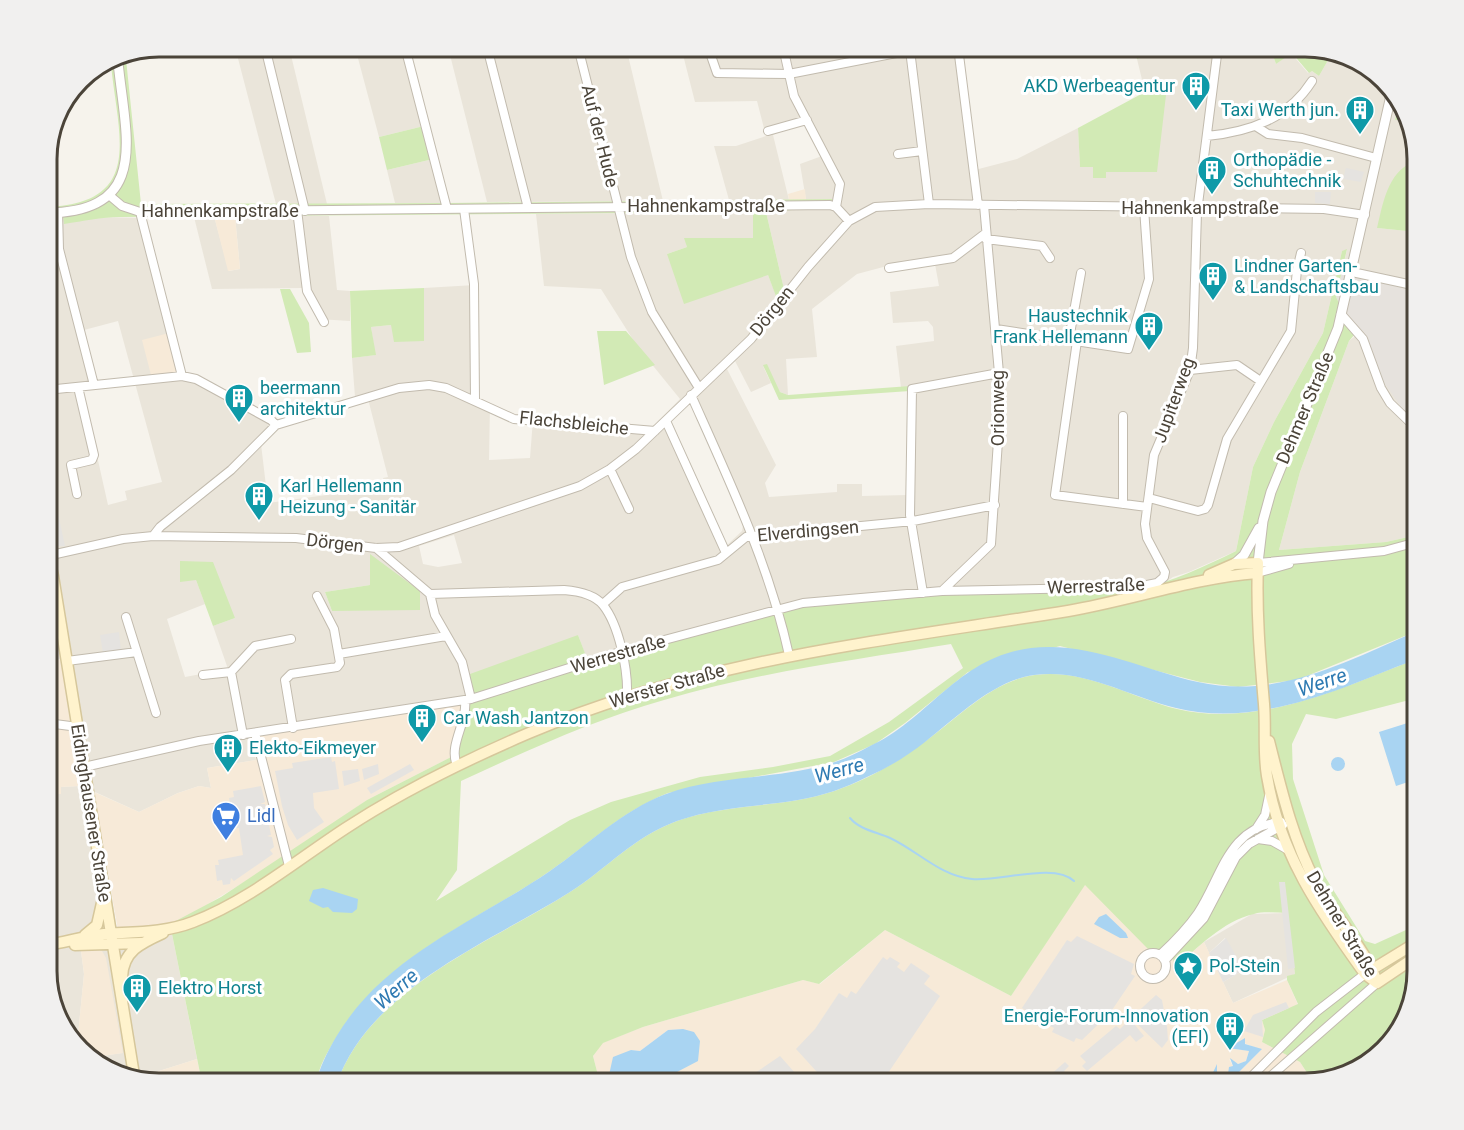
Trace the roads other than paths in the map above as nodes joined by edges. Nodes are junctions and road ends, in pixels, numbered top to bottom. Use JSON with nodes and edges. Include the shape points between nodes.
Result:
{"nodes":[{"id":1,"x":267,"y":57,"type":"edge"},
{"id":2,"x":408,"y":57,"type":"edge"},
{"id":3,"x":490,"y":57,"type":"edge"},
{"id":4,"x":581,"y":57,"type":"edge"},
{"id":5,"x":712,"y":57,"type":"edge"},
{"id":6,"x":785,"y":57,"type":"edge"},
{"id":7,"x":875,"y":57,"type":"edge"},
{"id":8,"x":911,"y":57,"type":"edge"},
{"id":9,"x":960,"y":57,"type":"edge"},
{"id":10,"x":1217,"y":57,"type":"edge"},
{"id":11,"x":118,"y":66,"type":"edge"},
{"id":12,"x":789,"y":74,"type":"junction"},
{"id":13,"x":1312,"y":81,"type":"dead end"},
{"id":14,"x":1390,"y":101,"type":"edge"},
{"id":15,"x":807,"y":120,"type":"junction"},
{"id":16,"x":1257,"y":128,"type":"junction"},
{"id":17,"x":768,"y":131,"type":"dead end"},
{"id":18,"x":1207,"y":136,"type":"junction"},
{"id":19,"x":922,"y":151,"type":"junction"},
{"id":20,"x":898,"y":154,"type":"dead end"},
{"id":21,"x":1376,"y":158,"type":"junction"},
{"id":22,"x":109,"y":195,"type":"junction"},
{"id":23,"x":929,"y":204,"type":"junction"},
{"id":24,"x":981,"y":205,"type":"junction"},
{"id":25,"x":618,"y":207,"type":"junction"},
{"id":26,"x":836,"y":207,"type":"junction"},
{"id":27,"x":528,"y":208,"type":"junction"},
{"id":28,"x":1143,"y":208,"type":"junction"},
{"id":29,"x":1198,"y":208,"type":"junction"},
{"id":30,"x":447,"y":209,"type":"junction"},
{"id":31,"x":464,"y":209,"type":"junction"},
{"id":32,"x":301,"y":211,"type":"junction"},
{"id":33,"x":58,"y":213,"type":"joint"},
{"id":34,"x":140,"y":213,"type":"junction"},
{"id":35,"x":1365,"y":215,"type":"junction"},
{"id":36,"x":849,"y":221,"type":"junction"},
{"id":37,"x":986,"y":236,"type":"junction"},
{"id":38,"x":1301,"y":253,"type":"dead end"},
{"id":39,"x":1050,"y":258,"type":"dead end"},
{"id":40,"x":889,"y":268,"type":"dead end"},
{"id":41,"x":1352,"y":272,"type":"junction"},
{"id":42,"x":1080,"y":273,"type":"dead end"},
{"id":43,"x":1407,"y":284,"type":"edge"},
{"id":44,"x":1341,"y":314,"type":"junction"},
{"id":45,"x":324,"y":322,"type":"dead end"},
{"id":46,"x":996,"y":329,"type":"junction"},
{"id":47,"x":1073,"y":340,"type":"junction"},
{"id":48,"x":1190,"y":370,"type":"junction"},
{"id":49,"x":999,"y":373,"type":"junction"},
{"id":50,"x":182,"y":376,"type":"junction"},
{"id":51,"x":1259,"y":380,"type":"junction"},
{"id":52,"x":94,"y":385,"type":"junction"},
{"id":53,"x":78,"y":387,"type":"junction"},
{"id":54,"x":699,"y":388,"type":"junction"},
{"id":55,"x":57,"y":389,"type":"edge"},
{"id":56,"x":691,"y":395,"type":"junction"},
{"id":57,"x":475,"y":400,"type":"junction"},
{"id":58,"x":1123,"y":416,"type":"dead end"},
{"id":59,"x":1407,"y":419,"type":"edge"},
{"id":60,"x":666,"y":421,"type":"junction"},
{"id":61,"x":276,"y":425,"type":"junction"},
{"id":62,"x":655,"y":431,"type":"junction"},
{"id":63,"x":610,"y":470,"type":"junction"},
{"id":64,"x":77,"y":494,"type":"dead end"},
{"id":65,"x":1148,"y":502,"type":"junction"},
{"id":66,"x":1123,"y":504,"type":"junction"},
{"id":67,"x":995,"y":505,"type":"junction"},
{"id":68,"x":629,"y":509,"type":"dead end"},
{"id":69,"x":913,"y":521,"type":"junction"},
{"id":70,"x":1263,"y":521,"type":"junction"},
{"id":71,"x":153,"y":536,"type":"junction"},
{"id":72,"x":752,"y":536,"type":"junction"},
{"id":73,"x":1407,"y":545,"type":"edge"},
{"id":74,"x":376,"y":548,"type":"junction"},
{"id":75,"x":57,"y":552,"type":"edge"},
{"id":76,"x":726,"y":554,"type":"junction"},
{"id":77,"x":1234,"y":564,"type":"junction"},
{"id":78,"x":1258,"y":568,"type":"junction"},
{"id":79,"x":1156,"y":583,"type":"joint"},
{"id":80,"x":1192,"y":583,"type":"junction"},
{"id":81,"x":942,"y":591,"type":"junction"},
{"id":82,"x":923,"y":593,"type":"junction"},
{"id":83,"x":430,"y":594,"type":"junction"},
{"id":84,"x":317,"y":596,"type":"dead end"},
{"id":85,"x":603,"y":604,"type":"junction"},
{"id":86,"x":57,"y":608,"type":"edge"},
{"id":87,"x":779,"y":609,"type":"junction"},
{"id":88,"x":126,"y":617,"type":"dead end"},
{"id":89,"x":446,"y":636,"type":"junction"},
{"id":90,"x":291,"y":639,"type":"dead end"},
{"id":91,"x":624,"y":651,"type":"junction"},
{"id":92,"x":137,"y":652,"type":"junction"},
{"id":93,"x":339,"y":654,"type":"junction"},
{"id":94,"x":789,"y":655,"type":"junction"},
{"id":95,"x":67,"y":661,"type":"junction"},
{"id":96,"x":231,"y":672,"type":"junction"},
{"id":97,"x":203,"y":675,"type":"dead end"},
{"id":98,"x":627,"y":695,"type":"junction"},
{"id":99,"x":468,"y":699,"type":"junction"},
{"id":100,"x":156,"y":713,"type":"dead end"},
{"id":101,"x":57,"y":725,"type":"edge"},
{"id":102,"x":78,"y":728,"type":"junction"},
{"id":103,"x":293,"y":728,"type":"junction"},
{"id":104,"x":1266,"y":729,"type":"junction"},
{"id":105,"x":255,"y":733,"type":"junction"},
{"id":106,"x":243,"y":735,"type":"junction"},
{"id":107,"x":457,"y":765,"type":"junction"},
{"id":108,"x":84,"y":767,"type":"junction"},
{"id":109,"x":1270,"y":791,"type":"junction"},
{"id":110,"x":1290,"y":821,"type":"junction"},
{"id":111,"x":1279,"y":825,"type":"junction"},
{"id":112,"x":1254,"y":831,"type":"junction"},
{"id":113,"x":1256,"y":839,"type":"junction"},
{"id":114,"x":1288,"y":850,"type":"junction"},
{"id":115,"x":289,"y":866,"type":"junction"},
{"id":116,"x":104,"y":897,"type":"junction"},
{"id":117,"x":178,"y":927,"type":"junction"},
{"id":118,"x":112,"y":939,"type":"junction"},
{"id":119,"x":61,"y":943,"type":"junction"},
{"id":120,"x":141,"y":943,"type":"junction"},
{"id":121,"x":57,"y":944,"type":"edge"},
{"id":122,"x":57,"y":945,"type":"edge"},
{"id":123,"x":1407,"y":949,"type":"edge"},
{"id":124,"x":1407,"y":963,"type":"edge"},
{"id":125,"x":1369,"y":972,"type":"junction"},
{"id":126,"x":1377,"y":983,"type":"junction"},
{"id":127,"x":121,"y":990,"type":"junction"},
{"id":128,"x":133,"y":1070,"type":"edge"},
{"id":129,"x":1255,"y":1073,"type":"edge"},
{"id":130,"x":1274,"y":1073,"type":"edge"}],
"edges":[{"from":1,"to":32,"type":"street"},
{"from":2,"to":30,"type":"street"},
{"from":3,"to":27,"type":"street"},
{"from":4,"to":25,"type":"street","name":"Auf der Hude"},
{"from":5,"to":12,"type":"street","via":[[717,73]]},
{"from":6,"to":12,"type":"street"},
{"from":7,"to":12,"type":"street"},
{"from":8,"to":19,"type":"street"},
{"from":9,"to":24,"type":"street","name":"Orionweg"},
{"from":10,"to":18,"type":"street","name":"Jupiterweg"},
{"from":11,"to":22,"type":"street","via":[[126,164]]},
{"from":12,"to":15,"type":"street","via":[[794,96]]},
{"from":13,"to":16,"type":"street","via":[[1302,97]]},
{"from":14,"to":21,"type":"street","name":"Dehmer Straße"},
{"from":15,"to":17,"type":"street"},
{"from":15,"to":26,"type":"street","via":[[840,184]]},
{"from":16,"to":18,"type":"street"},
{"from":16,"to":21,"type":"street","via":[[1268,134],[1302,138]]},
{"from":18,"to":29,"type":"street","name":"Jupiterweg"},
{"from":19,"to":20,"type":"street"},
{"from":19,"to":23,"type":"street"},
{"from":21,"to":35,"type":"street","name":"Dehmer Straße"},
{"from":22,"to":33,"type":"street","via":[[88,207]]},
{"from":22,"to":34,"type":"street","name":"Hahnenkampstraße"},
{"from":23,"to":24,"type":"street","name":"Hahnenkampstraße"},
{"from":23,"to":36,"type":"street","name":"Hahnenkampstraße","via":[[875,207]]},
{"from":24,"to":28,"type":"street","name":"Hahnenkampstraße"},
{"from":24,"to":37,"type":"street","name":"Orionweg"},
{"from":25,"to":26,"type":"street","name":"Hahnenkampstraße"},
{"from":25,"to":27,"type":"street","name":"Hahnenkampstraße"},
{"from":25,"to":54,"type":"street","name":"Auf der Hude","via":[[631,257],[652,312]]},
{"from":26,"to":36,"type":"street"},
{"from":27,"to":31,"type":"street","name":"Hahnenkampstraße"},
{"from":28,"to":29,"type":"street","name":"Hahnenkampstraße"},
{"from":28,"to":47,"type":"street","via":[[1149,279],[1128,349]]},
{"from":29,"to":35,"type":"street","name":"Hahnenkampstraße","via":[[1324,209]]},
{"from":29,"to":48,"type":"street","name":"Jupiterweg"},
{"from":30,"to":31,"type":"street","name":"Hahnenkampstraße"},
{"from":30,"to":32,"type":"street","name":"Hahnenkampstraße"},
{"from":31,"to":57,"type":"street","via":[[474,284]]},
{"from":32,"to":34,"type":"street","name":"Hahnenkampstraße"},
{"from":32,"to":45,"type":"street","via":[[307,291]]},
{"from":33,"to":52,"type":"street","via":[[60,249]]},
{"from":34,"to":50,"type":"street"},
{"from":35,"to":41,"type":"street","name":"Dehmer Straße"},
{"from":36,"to":54,"type":"street","name":"Dörgen","via":[[751,339]]},
{"from":37,"to":39,"type":"street","via":[[1042,246]]},
{"from":37,"to":40,"type":"street","via":[[953,258]]},
{"from":37,"to":46,"type":"street","name":"Orionweg"},
{"from":38,"to":51,"type":"street","via":[[1291,331]]},
{"from":41,"to":43,"type":"street"},
{"from":41,"to":44,"type":"street","name":"Dehmer Straße"},
{"from":42,"to":47,"type":"street"},
{"from":44,"to":59,"type":"street","via":[[1359,333],[1390,403]]},
{"from":44,"to":70,"type":"street","name":"Dehmer Straße"},
{"from":46,"to":47,"type":"street"},
{"from":46,"to":49,"type":"street","name":"Orionweg"},
{"from":47,"to":66,"type":"street","via":[[1055,495]]},
{"from":48,"to":51,"type":"street","via":[[1237,365]]},
{"from":48,"to":65,"type":"street","name":"Jupiterweg","via":[[1154,455]]},
{"from":49,"to":67,"type":"street","name":"Orionweg"},
{"from":49,"to":69,"type":"street","via":[[912,389]]},
{"from":50,"to":52,"type":"street"},
{"from":50,"to":61,"type":"street","via":[[196,379]]},
{"from":51,"to":65,"type":"street","via":[[1227,439],[1204,509]]},
{"from":52,"to":53,"type":"street"},
{"from":53,"to":55,"type":"street"},
{"from":53,"to":64,"type":"street","via":[[94,455],[92,460],[71,465]]},
{"from":54,"to":56,"type":"street","name":"Dörgen"},
{"from":56,"to":60,"type":"street","name":"Dörgen"},
{"from":56,"to":72,"type":"street"},
{"from":57,"to":61,"type":"street","name":"Flachsbleiche","via":[[429,385],[399,388]]},
{"from":57,"to":62,"type":"street","name":"Flachsbleiche","via":[[514,418]]},
{"from":58,"to":66,"type":"street"},
{"from":60,"to":62,"type":"street","name":"Dörgen"},
{"from":60,"to":76,"type":"street"},
{"from":61,"to":71,"type":"street","name":"Flachsbleiche","via":[[231,470]]},
{"from":62,"to":63,"type":"street","name":"Dörgen"},
{"from":63,"to":68,"type":"street"},
{"from":63,"to":74,"type":"street","name":"Dörgen","via":[[580,486],[471,524],[399,547]]},
{"from":65,"to":66,"type":"street"},
{"from":65,"to":79,"type":"street","name":"Jupiterweg","via":[[1147,538],[1165,572]]},
{"from":67,"to":69,"type":"street","name":"Elverdingsen"},
{"from":67,"to":81,"type":"street","name":"Orionweg","via":[[991,544]]},
{"from":69,"to":72,"type":"street","name":"Elverdingsen"},
{"from":69,"to":82,"type":"street"},
{"from":70,"to":77,"type":"street","via":[[1244,555]]},
{"from":70,"to":78,"type":"street","name":"Dehmer Straße"},
{"from":71,"to":74,"type":"street","name":"Dörgen","via":[[296,538]]},
{"from":71,"to":75,"type":"street","name":"Dörgen"},
{"from":72,"to":76,"type":"street","name":"Elverdingsen"},
{"from":72,"to":87,"type":"street"},
{"from":73,"to":78,"type":"street"},
{"from":74,"to":83,"type":"street"},
{"from":76,"to":85,"type":"street","name":"Elverdingsen","via":[[718,560],[622,586]]},
{"from":77,"to":78,"type":"main road","name":"Werster Straße"},
{"from":77,"to":80,"type":"main road","name":"Werster Straße"},
{"from":78,"to":80,"type":"main road","name":"Werster Straße"},
{"from":78,"to":104,"type":"main road","name":"Dehmer Straße"},
{"from":79,"to":81,"type":"street","name":"Werrestraße"},
{"from":80,"to":94,"type":"main road","name":"Werster Straße","via":[[1071,610]]},
{"from":81,"to":82,"type":"street","name":"Werrestraße"},
{"from":82,"to":87,"type":"street","name":"Werrestraße","via":[[803,603]]},
{"from":83,"to":85,"type":"street","via":[[564,590],[580,592]]},
{"from":83,"to":89,"type":"street"},
{"from":84,"to":93,"type":"street","via":[[334,629]]},
{"from":85,"to":91,"type":"street"},
{"from":86,"to":95,"type":"main road","name":"Eidinghausener Straße"},
{"from":87,"to":91,"type":"street","name":"Werrestraße"},
{"from":87,"to":94,"type":"street"},
{"from":88,"to":92,"type":"street"},
{"from":89,"to":93,"type":"street"},
{"from":89,"to":99,"type":"street","via":[[462,662]]},
{"from":90,"to":96,"type":"street","via":[[255,646]]},
{"from":91,"to":98,"type":"street"},
{"from":91,"to":99,"type":"street","name":"Werrestraße"},
{"from":92,"to":95,"type":"street"},
{"from":92,"to":100,"type":"street"},
{"from":93,"to":103,"type":"street","via":[[337,667],[291,674],[285,680]]},
{"from":94,"to":98,"type":"main road","name":"Werster Straße"},
{"from":95,"to":102,"type":"main road","name":"Eidinghausener Straße"},
{"from":96,"to":97,"type":"street"},
{"from":96,"to":106,"type":"street"},
{"from":98,"to":107,"type":"main road","name":"Werster Straße"},
{"from":99,"to":103,"type":"street","name":"Werrestraße"},
{"from":99,"to":107,"type":"street","via":[[454,753]]},
{"from":101,"to":102,"type":"street"},
{"from":102,"to":108,"type":"main road","name":"Eidinghausener Straße"},
{"from":103,"to":105,"type":"street","name":"Werrestraße"},
{"from":104,"to":109,"type":"main road","name":"Dehmer Straße","via":[[1264,756]]},
{"from":104,"to":110,"type":"main road","name":"Dehmer Straße"},
{"from":105,"to":106,"type":"street","name":"Werrestraße"},
{"from":105,"to":115,"type":"street"},
{"from":106,"to":108,"type":"street","name":"Werrestraße"},
{"from":107,"to":115,"type":"main road","name":"Werster Straße","via":[[377,808]]},
{"from":108,"to":116,"type":"main road","name":"Eidinghausener Straße"},
{"from":109,"to":111,"type":"main road","name":"Dehmer Straße"},
{"from":109,"to":112,"type":"street","via":[[1264,815]]},
{"from":110,"to":111,"type":"street"},
{"from":110,"to":125,"type":"main road","name":"Dehmer Straße","via":[[1325,899]]},
{"from":111,"to":112,"type":"street"},
{"from":111,"to":113,"type":"street"},
{"from":111,"to":114,"type":"main road","name":"Dehmer Straße"},
{"from":112,"to":113,"type":"street","via":[[1230,849],[1198,913],[1163,958],[1204,918],[1236,857]]},
{"from":113,"to":114,"type":"street","via":[[1272,841]]},
{"from":114,"to":125,"type":"main road","name":"Dehmer Straße","via":[[1304,885]]},
{"from":115,"to":117,"type":"main road","name":"Werster Straße","via":[[226,906]]},
{"from":116,"to":118,"type":"main road","name":"Eidinghausener Straße"},
{"from":116,"to":119,"type":"main road","via":[[93,930]]},
{"from":117,"to":118,"type":"main road","name":"Werster Straße"},
{"from":117,"to":120,"type":"main road"},
{"from":118,"to":119,"type":"main road","name":"Werster Straße"},
{"from":118,"to":120,"type":"main road","name":"Werster Straße"},
{"from":118,"to":122,"type":"main road","name":"Werster Straße"},
{"from":118,"to":127,"type":"main road","name":"Eidinghausener Straße"},
{"from":119,"to":121,"type":"main road","name":"Werster Straße"},
{"from":120,"to":127,"type":"main road","via":[[125,959]]},
{"from":123,"to":125,"type":"main road"},
{"from":124,"to":126,"type":"main road"},
{"from":125,"to":126,"type":"main road","name":"Dehmer Straße"},
{"from":125,"to":129,"type":"street","via":[[1323,1006]]},
{"from":126,"to":130,"type":"street"},
{"from":127,"to":128,"type":"main road","name":"Eidinghausener Straße"}]}
